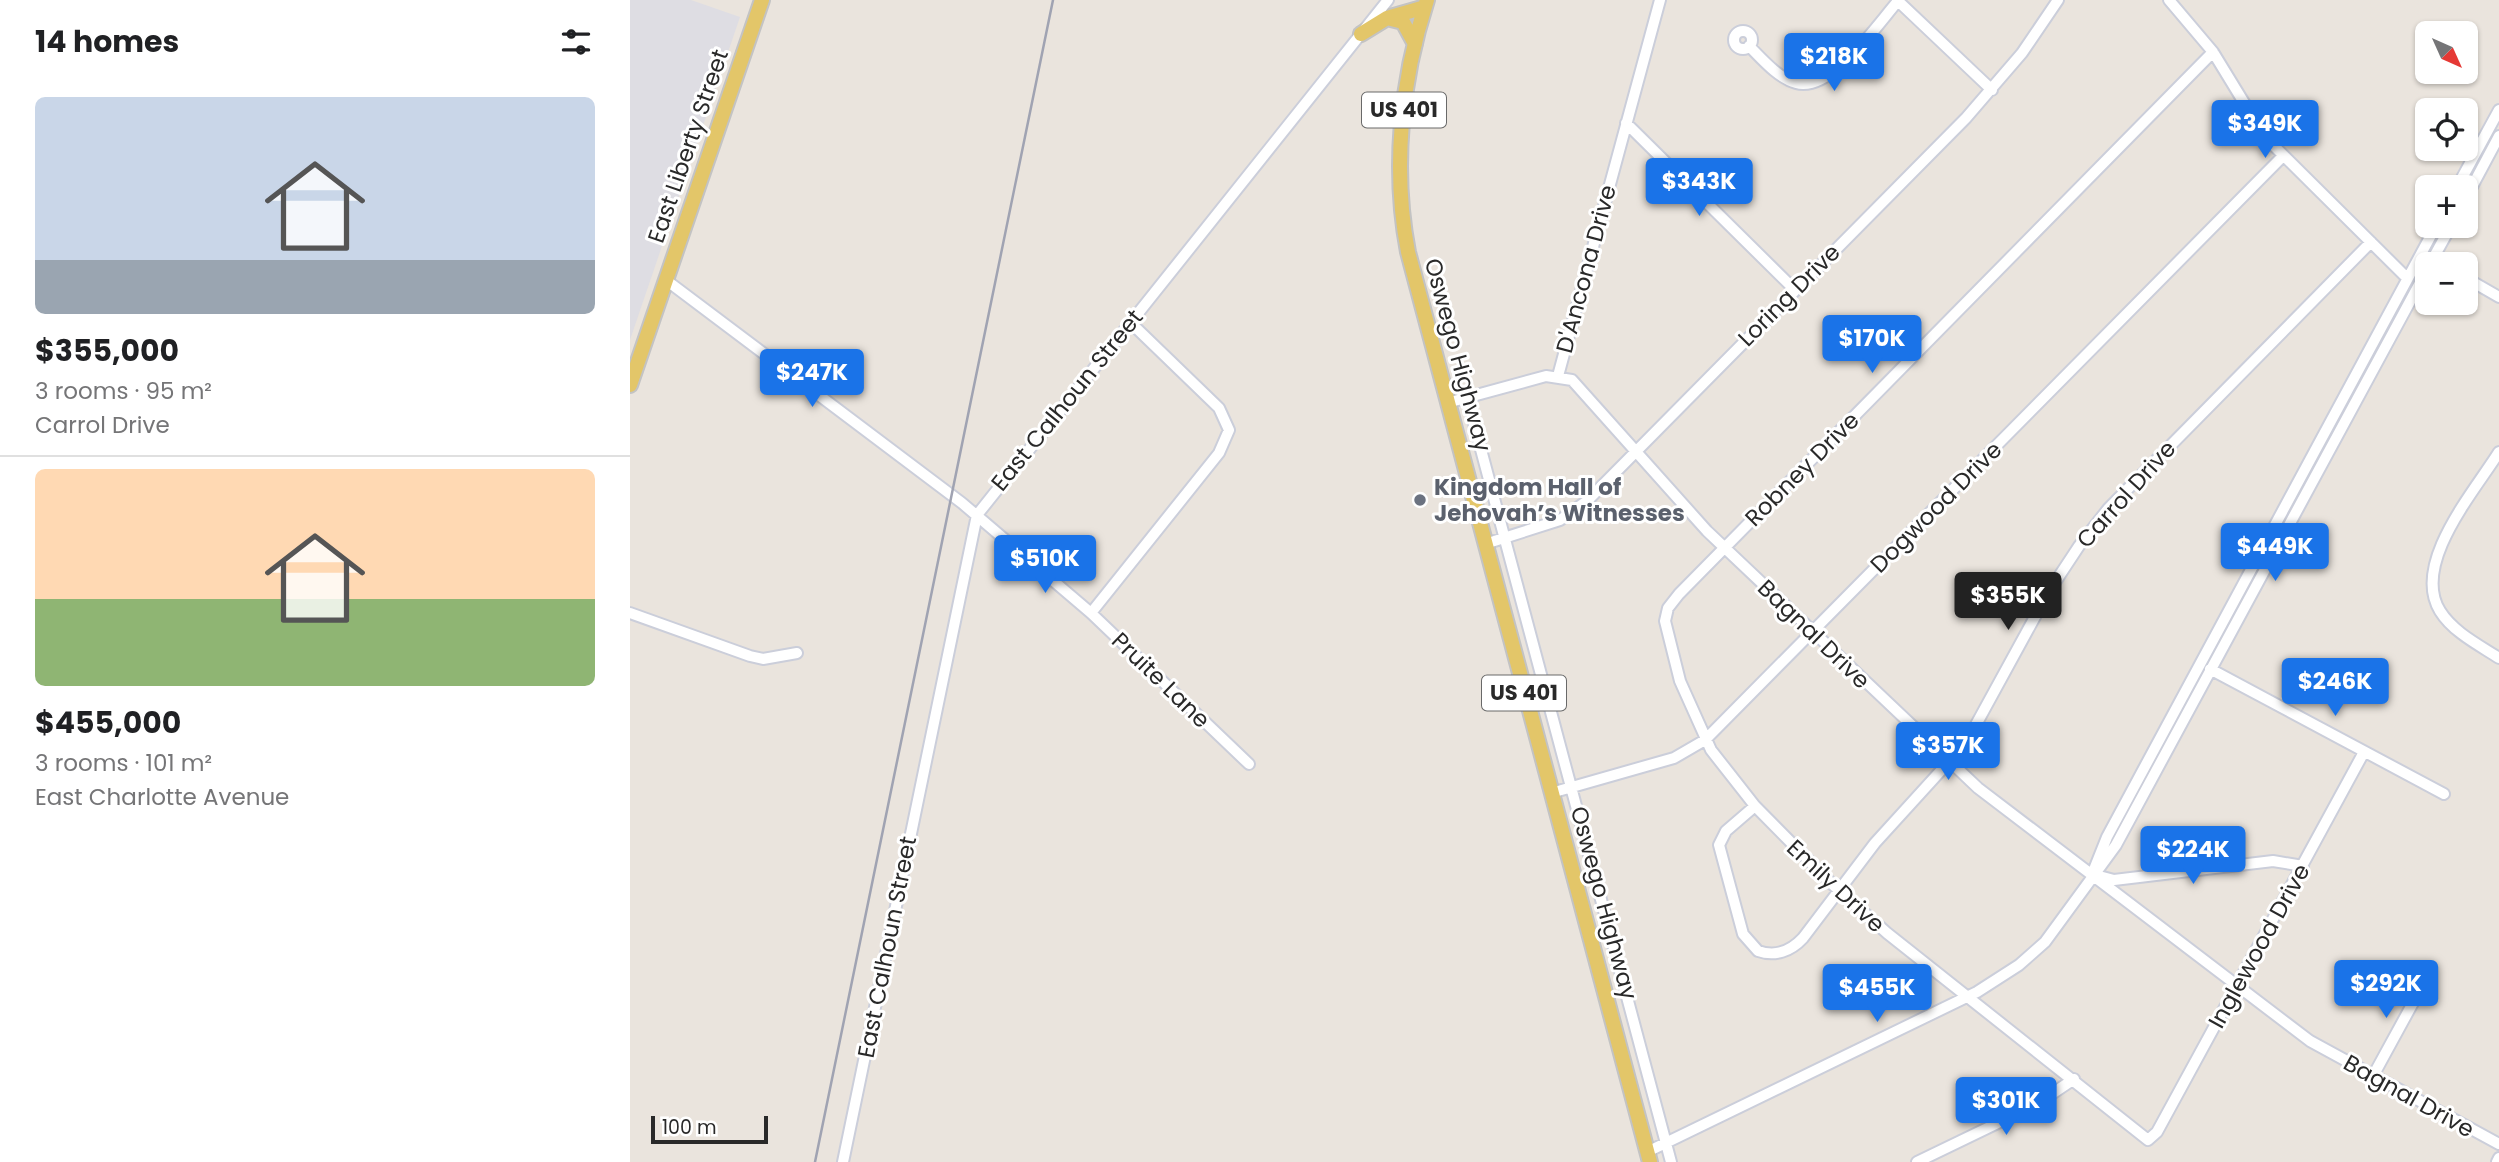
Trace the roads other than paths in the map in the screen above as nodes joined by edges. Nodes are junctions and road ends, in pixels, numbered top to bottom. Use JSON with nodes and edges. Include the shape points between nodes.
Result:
{"nodes":[{"id":1,"x":762,"y":0,"type":"edge"},
{"id":2,"x":1388,"y":0,"type":"edge"},
{"id":3,"x":1660,"y":0,"type":"edge"},
{"id":4,"x":2058,"y":0,"type":"edge"},
{"id":5,"x":2169,"y":0,"type":"edge"},
{"id":6,"x":1898,"y":1,"type":"edge"},
{"id":7,"x":1426,"y":3,"type":"edge"},
{"id":8,"x":1387,"y":18,"type":"junction"},
{"id":9,"x":1361,"y":34,"type":"junction"},
{"id":10,"x":1415,"y":44,"type":"junction"},
{"id":11,"x":1749,"y":46,"type":"dead end"},
{"id":12,"x":2213,"y":52,"type":"junction"},
{"id":13,"x":1992,"y":90,"type":"junction"},
{"id":14,"x":2499,"y":110,"type":"edge"},
{"id":15,"x":1626,"y":123,"type":"junction"},
{"id":16,"x":2499,"y":136,"type":"edge"},
{"id":17,"x":2283,"y":156,"type":"junction"},
{"id":18,"x":2464,"y":175,"type":"edge"},
{"id":19,"x":2478,"y":175,"type":"edge"},
{"id":20,"x":2371,"y":242,"type":"junction"},
{"id":21,"x":2415,"y":264,"type":"edge"},
{"id":22,"x":2407,"y":278,"type":"junction"},
{"id":23,"x":666,"y":280,"type":"junction"},
{"id":24,"x":2478,"y":285,"type":"edge"},
{"id":25,"x":1795,"y":290,"type":"junction"},
{"id":26,"x":2415,"y":297,"type":"edge"},
{"id":27,"x":2499,"y":297,"type":"edge"},
{"id":28,"x":1130,"y":323,"type":"junction"},
{"id":29,"x":1558,"y":376,"type":"junction"},
{"id":30,"x":630,"y":385,"type":"edge"},
{"id":31,"x":1467,"y":397,"type":"junction"},
{"id":32,"x":1447,"y":403,"type":"junction"},
{"id":33,"x":1636,"y":451,"type":"junction"},
{"id":34,"x":2499,"y":453,"type":"edge"},
{"id":35,"x":976,"y":515,"type":"junction"},
{"id":36,"x":1505,"y":538,"type":"junction"},
{"id":37,"x":1485,"y":544,"type":"junction"},
{"id":38,"x":1724,"y":547,"type":"junction"},
{"id":39,"x":630,"y":613,"type":"edge"},
{"id":40,"x":1091,"y":613,"type":"junction"},
{"id":41,"x":1812,"y":632,"type":"junction"},
{"id":42,"x":797,"y":653,"type":"dead end"},
{"id":43,"x":2499,"y":658,"type":"edge"},
{"id":44,"x":2210,"y":669,"type":"junction"},
{"id":45,"x":1706,"y":740,"type":"junction"},
{"id":46,"x":2364,"y":752,"type":"junction"},
{"id":47,"x":1949,"y":762,"type":"junction"},
{"id":48,"x":1249,"y":764,"type":"dead end"},
{"id":49,"x":1570,"y":788,"type":"junction"},
{"id":50,"x":1551,"y":793,"type":"junction"},
{"id":51,"x":2444,"y":794,"type":"dead end"},
{"id":52,"x":1755,"y":806,"type":"junction"},
{"id":53,"x":2303,"y":866,"type":"junction"},
{"id":54,"x":2092,"y":874,"type":"junction"},
{"id":55,"x":1839,"y":890,"type":"junction"},
{"id":56,"x":2426,"y":979,"type":"dead end"},
{"id":57,"x":2237,"y":986,"type":"junction"},
{"id":58,"x":1969,"y":996,"type":"junction"},
{"id":59,"x":2373,"y":1076,"type":"junction"},
{"id":60,"x":2074,"y":1079,"type":"junction"},
{"id":61,"x":2152,"y":1139,"type":"joint"},
{"id":62,"x":1666,"y":1143,"type":"junction"},
{"id":63,"x":2499,"y":1144,"type":"edge"},
{"id":64,"x":1649,"y":1157,"type":"edge"},
{"id":65,"x":843,"y":1162,"type":"edge"},
{"id":66,"x":1671,"y":1162,"type":"edge"},
{"id":67,"x":1917,"y":1162,"type":"edge"}],
"edges":[{"from":1,"to":23,"type":"main road","name":"East Liberty Street"},
{"from":2,"to":9,"type":"street","name":"East Calhoun Street"},
{"from":3,"to":15,"type":"street","name":"D'Ancona Drive"},
{"from":4,"to":13,"type":"street","name":"Loring Drive"},
{"from":5,"to":12,"type":"street"},
{"from":6,"to":11,"type":"street","via":[[1835,72],[1819,83],[1794,83]]},
{"from":6,"to":13,"type":"street"},
{"from":7,"to":8,"type":"main road"},
{"from":7,"to":10,"type":"main road","name":"Oswego Highway","number":"US 401"},
{"from":8,"to":9,"type":"main road"},
{"from":8,"to":10,"type":"main road","via":[[1403,22]]},
{"from":9,"to":28,"type":"street","name":"East Calhoun Street"},
{"from":10,"to":32,"type":"main road","name":"Oswego Highway","number":"US 401","via":[[1401,136],[1402,223]]},
{"from":12,"to":17,"type":"street","via":[[2253,121]]},
{"from":12,"to":38,"type":"street","name":"Robney Drive"},
{"from":13,"to":25,"type":"street","name":"Loring Drive"},
{"from":14,"to":18,"type":"street"},
{"from":15,"to":25,"type":"street"},
{"from":15,"to":29,"type":"street","name":"D'Ancona Drive"},
{"from":16,"to":19,"type":"street"},
{"from":17,"to":20,"type":"street"},
{"from":17,"to":41,"type":"street","name":"Dogwood Drive"},
{"from":20,"to":22,"type":"street"},
{"from":20,"to":47,"type":"street","name":"Carrol Drive","via":[[2092,528],[2048,593],[1966,743]]},
{"from":21,"to":22,"type":"street"},
{"from":22,"to":54,"type":"street","via":[[2107,836]]},
{"from":23,"to":30,"type":"main road","name":"East Liberty Street"},
{"from":23,"to":35,"type":"street","name":"Pruite Lane"},
{"from":24,"to":27,"type":"street"},
{"from":25,"to":33,"type":"street","name":"Loring Drive"},
{"from":26,"to":44,"type":"street"},
{"from":28,"to":35,"type":"street","name":"East Calhoun Street"},
{"from":28,"to":40,"type":"street","via":[[1219,408],[1229,430],[1219,453]]},
{"from":29,"to":31,"type":"street"},
{"from":29,"to":33,"type":"street","name":"Bagnal Drive","via":[[1584,390]]},
{"from":31,"to":32,"type":"street"},
{"from":31,"to":36,"type":"street","name":"Oswego Highway"},
{"from":32,"to":37,"type":"main road","name":"Oswego Highway","number":"US 401"},
{"from":33,"to":36,"type":"street","name":"Loring Drive","via":[[1573,513]]},
{"from":33,"to":38,"type":"street","name":"Bagnal Drive"},
{"from":34,"to":43,"type":"street","via":[[2436,556],[2431,576],[2436,601],[2454,627]]},
{"from":35,"to":40,"type":"street","name":"Pruite Lane"},
{"from":35,"to":65,"type":"street","name":"East Calhoun Street"},
{"from":36,"to":37,"type":"street","name":"Loring Drive"},
{"from":36,"to":49,"type":"street","name":"Oswego Highway"},
{"from":37,"to":50,"type":"main road","name":"Oswego Highway","number":"US 401"},
{"from":38,"to":41,"type":"street","name":"Bagnal Drive"},
{"from":38,"to":45,"type":"street","name":"Robney Drive","via":[[1672,601],[1665,621],[1680,681]]},
{"from":39,"to":42,"type":"street","via":[[757,658]]},
{"from":40,"to":48,"type":"street","name":"Pruite Lane"},
{"from":41,"to":45,"type":"street","name":"Dogwood Drive"},
{"from":41,"to":47,"type":"street","name":"Bagnal Drive"},
{"from":44,"to":46,"type":"street"},
{"from":44,"to":54,"type":"street","via":[[2116,845]]},
{"from":45,"to":49,"type":"street","name":"Dogwood Drive","via":[[1674,758]]},
{"from":45,"to":52,"type":"street","name":"Emily Drive"},
{"from":46,"to":51,"type":"street"},
{"from":46,"to":53,"type":"street","name":"Inglewood Drive"},
{"from":47,"to":54,"type":"street","name":"Bagnal Drive"},
{"from":47,"to":55,"type":"street","name":"Carrol Drive"},
{"from":49,"to":50,"type":"street","name":"Dogwood Drive"},
{"from":49,"to":62,"type":"street","name":"Oswego Highway"},
{"from":50,"to":64,"type":"main road","name":"Oswego Highway","number":"US 401"},
{"from":52,"to":55,"type":"street","name":"Emily Drive"},
{"from":52,"to":55,"type":"street","name":"Carrol Drive","via":[[1726,831],[1719,845],[1737,916],[1750,945],[1769,954],[1793,947]]},
{"from":53,"to":54,"type":"street","via":[[2273,861],[2114,880]]},
{"from":53,"to":57,"type":"street","name":"Inglewood Drive"},
{"from":54,"to":57,"type":"street","name":"Bagnal Drive"},
{"from":54,"to":58,"type":"street","via":[[2039,949]]},
{"from":55,"to":58,"type":"street","name":"Emily Drive"},
{"from":56,"to":59,"type":"street"},
{"from":57,"to":59,"type":"street","name":"Bagnal Drive","via":[[2310,1041]]},
{"from":57,"to":61,"type":"street","name":"Inglewood Drive"},
{"from":58,"to":60,"type":"street","name":"Emily Drive"},
{"from":58,"to":62,"type":"street"},
{"from":59,"to":63,"type":"street","name":"Bagnal Drive"},
{"from":60,"to":61,"type":"street","name":"Emily Drive"},
{"from":60,"to":67,"type":"street","via":[[2049,1098]]},
{"from":62,"to":64,"type":"street"},
{"from":62,"to":66,"type":"street","name":"Oswego Highway"}]}
